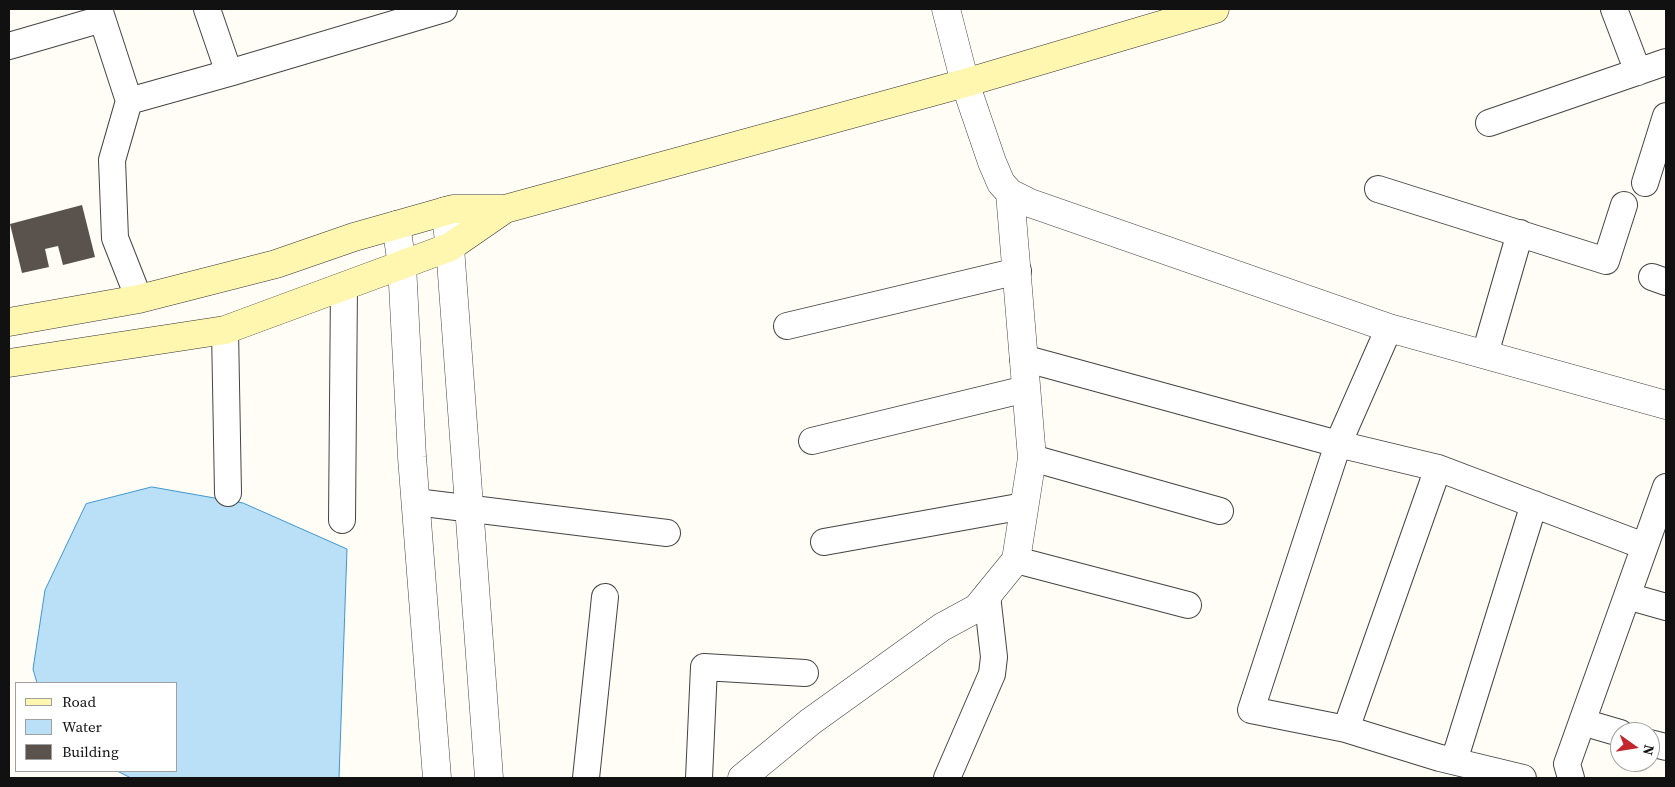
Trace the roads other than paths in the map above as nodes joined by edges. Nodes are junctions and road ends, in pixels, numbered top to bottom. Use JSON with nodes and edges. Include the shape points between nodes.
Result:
{"nodes":[{"id":1,"x":207,"y":9,"type":"edge"},
{"id":2,"x":444,"y":9,"type":"edge"},
{"id":3,"x":946,"y":9,"type":"edge"},
{"id":4,"x":1215,"y":9,"type":"edge"},
{"id":5,"x":1614,"y":9,"type":"edge"},
{"id":6,"x":101,"y":14,"type":"edge"},
{"id":7,"x":9,"y":46,"type":"edge"},
{"id":8,"x":1666,"y":62,"type":"edge"},
{"id":9,"x":1638,"y":72,"type":"junction"},
{"id":10,"x":229,"y":73,"type":"junction"},
{"id":11,"x":965,"y":83,"type":"junction"},
{"id":12,"x":129,"y":100,"type":"junction"},
{"id":13,"x":1666,"y":116,"type":"edge"},
{"id":14,"x":1489,"y":124,"type":"dead end"},
{"id":15,"x":1645,"y":183,"type":"dead end"},
{"id":16,"x":1378,"y":188,"type":"dead end"},
{"id":17,"x":1010,"y":193,"type":"junction"},
{"id":18,"x":1624,"y":205,"type":"dead end"},
{"id":19,"x":505,"y":209,"type":"junction"},
{"id":20,"x":446,"y":211,"type":"junction"},
{"id":21,"x":396,"y":225,"type":"junction"},
{"id":22,"x":1520,"y":233,"type":"junction"},
{"id":23,"x":450,"y":247,"type":"junction"},
{"id":24,"x":402,"y":265,"type":"junction"},
{"id":25,"x":1018,"y":271,"type":"junction"},
{"id":26,"x":344,"y":286,"type":"junction"},
{"id":27,"x":139,"y":299,"type":"junction"},
{"id":28,"x":9,"y":322,"type":"edge"},
{"id":29,"x":787,"y":326,"type":"dead end"},
{"id":30,"x":1389,"y":328,"type":"junction"},
{"id":31,"x":225,"y":330,"type":"junction"},
{"id":32,"x":1485,"y":354,"type":"junction"},
{"id":33,"x":1023,"y":358,"type":"junction"},
{"id":34,"x":9,"y":362,"type":"edge"},
{"id":35,"x":1026,"y":389,"type":"junction"},
{"id":36,"x":1666,"y":404,"type":"edge"},
{"id":37,"x":812,"y":441,"type":"dead end"},
{"id":38,"x":1338,"y":444,"type":"junction"},
{"id":39,"x":1032,"y":458,"type":"junction"},
{"id":40,"x":1438,"y":468,"type":"junction"},
{"id":41,"x":228,"y":493,"type":"dead end"},
{"id":42,"x":1664,"y":496,"type":"edge"},
{"id":43,"x":416,"y":502,"type":"junction"},
{"id":44,"x":1534,"y":504,"type":"junction"},
{"id":45,"x":1024,"y":506,"type":"junction"},
{"id":46,"x":469,"y":508,"type":"junction"},
{"id":47,"x":1220,"y":510,"type":"dead end"},
{"id":48,"x":342,"y":520,"type":"dead end"},
{"id":49,"x":667,"y":532,"type":"dead end"},
{"id":50,"x":824,"y":542,"type":"dead end"},
{"id":51,"x":1644,"y":546,"type":"junction"},
{"id":52,"x":1016,"y":560,"type":"junction"},
{"id":53,"x":987,"y":595,"type":"junction"},
{"id":54,"x":1627,"y":596,"type":"junction"},
{"id":55,"x":605,"y":597,"type":"dead end"},
{"id":56,"x":1188,"y":605,"type":"dead end"},
{"id":57,"x":1666,"y":607,"type":"edge"},
{"id":58,"x":805,"y":673,"type":"dead end"},
{"id":59,"x":1582,"y":722,"type":"junction"},
{"id":60,"x":1346,"y":729,"type":"junction"},
{"id":61,"x":1610,"y":730,"type":"edge"},
{"id":62,"x":1454,"y":761,"type":"junction"},
{"id":63,"x":437,"y":778,"type":"edge"},
{"id":64,"x":489,"y":778,"type":"edge"},
{"id":65,"x":586,"y":778,"type":"edge"},
{"id":66,"x":699,"y":778,"type":"edge"},
{"id":67,"x":742,"y":778,"type":"edge"},
{"id":68,"x":947,"y":778,"type":"edge"},
{"id":69,"x":1523,"y":778,"type":"edge"},
{"id":70,"x":1571,"y":778,"type":"edge"}],
"edges":[{"from":1,"to":10,"type":"street"},
{"from":2,"to":10,"type":"street"},
{"from":3,"to":11,"type":"street"},
{"from":4,"to":11,"type":"main road"},
{"from":5,"to":9,"type":"street"},
{"from":6,"to":7,"type":"street"},
{"from":6,"to":12,"type":"street"},
{"from":8,"to":9,"type":"street"},
{"from":9,"to":14,"type":"street"},
{"from":10,"to":12,"type":"street"},
{"from":11,"to":17,"type":"street","via":[[992,162],[1001,183]]},
{"from":11,"to":19,"type":"main road"},
{"from":12,"to":27,"type":"street","via":[[112,160],[114,228]]},
{"from":13,"to":15,"type":"street"},
{"from":16,"to":22,"type":"street"},
{"from":17,"to":25,"type":"street"},
{"from":17,"to":30,"type":"street","via":[[1030,203]]},
{"from":18,"to":22,"type":"street","via":[[1606,261]]},
{"from":19,"to":20,"type":"main road"},
{"from":19,"to":23,"type":"main road"},
{"from":20,"to":21,"type":"main road"},
{"from":20,"to":23,"type":"street"},
{"from":21,"to":24,"type":"street"},
{"from":21,"to":27,"type":"main road","via":[[276,264]]},
{"from":22,"to":32,"type":"street"},
{"from":23,"to":24,"type":"main road"},
{"from":23,"to":46,"type":"street"},
{"from":24,"to":26,"type":"main road"},
{"from":24,"to":43,"type":"street"},
{"from":25,"to":29,"type":"street"},
{"from":25,"to":33,"type":"street"},
{"from":26,"to":31,"type":"main road"},
{"from":26,"to":48,"type":"street"},
{"from":27,"to":28,"type":"main road"},
{"from":30,"to":32,"type":"street"},
{"from":30,"to":38,"type":"street"},
{"from":31,"to":34,"type":"main road"},
{"from":31,"to":41,"type":"street"},
{"from":32,"to":36,"type":"street"},
{"from":33,"to":35,"type":"street"},
{"from":33,"to":38,"type":"street"},
{"from":35,"to":37,"type":"street"},
{"from":35,"to":39,"type":"street"},
{"from":38,"to":40,"type":"street"},
{"from":38,"to":60,"type":"street","via":[[1251,710]]},
{"from":39,"to":45,"type":"street"},
{"from":39,"to":47,"type":"street"},
{"from":40,"to":44,"type":"street"},
{"from":40,"to":60,"type":"street"},
{"from":42,"to":51,"type":"street"},
{"from":43,"to":46,"type":"street"},
{"from":43,"to":63,"type":"street"},
{"from":44,"to":51,"type":"street"},
{"from":44,"to":62,"type":"street"},
{"from":45,"to":50,"type":"street"},
{"from":45,"to":52,"type":"street"},
{"from":46,"to":49,"type":"street"},
{"from":46,"to":64,"type":"street"},
{"from":51,"to":54,"type":"street"},
{"from":52,"to":53,"type":"street"},
{"from":52,"to":56,"type":"street"},
{"from":53,"to":67,"type":"street","via":[[977,608],[942,627],[810,722]]},
{"from":53,"to":68,"type":"street","via":[[994,657],[992,674]]},
{"from":54,"to":57,"type":"street"},
{"from":54,"to":59,"type":"street"},
{"from":55,"to":65,"type":"street"},
{"from":58,"to":66,"type":"street","via":[[704,667]]},
{"from":59,"to":61,"type":"street"},
{"from":59,"to":70,"type":"street","via":[[1567,764]]},
{"from":60,"to":62,"type":"street"},
{"from":62,"to":69,"type":"street"}]}
